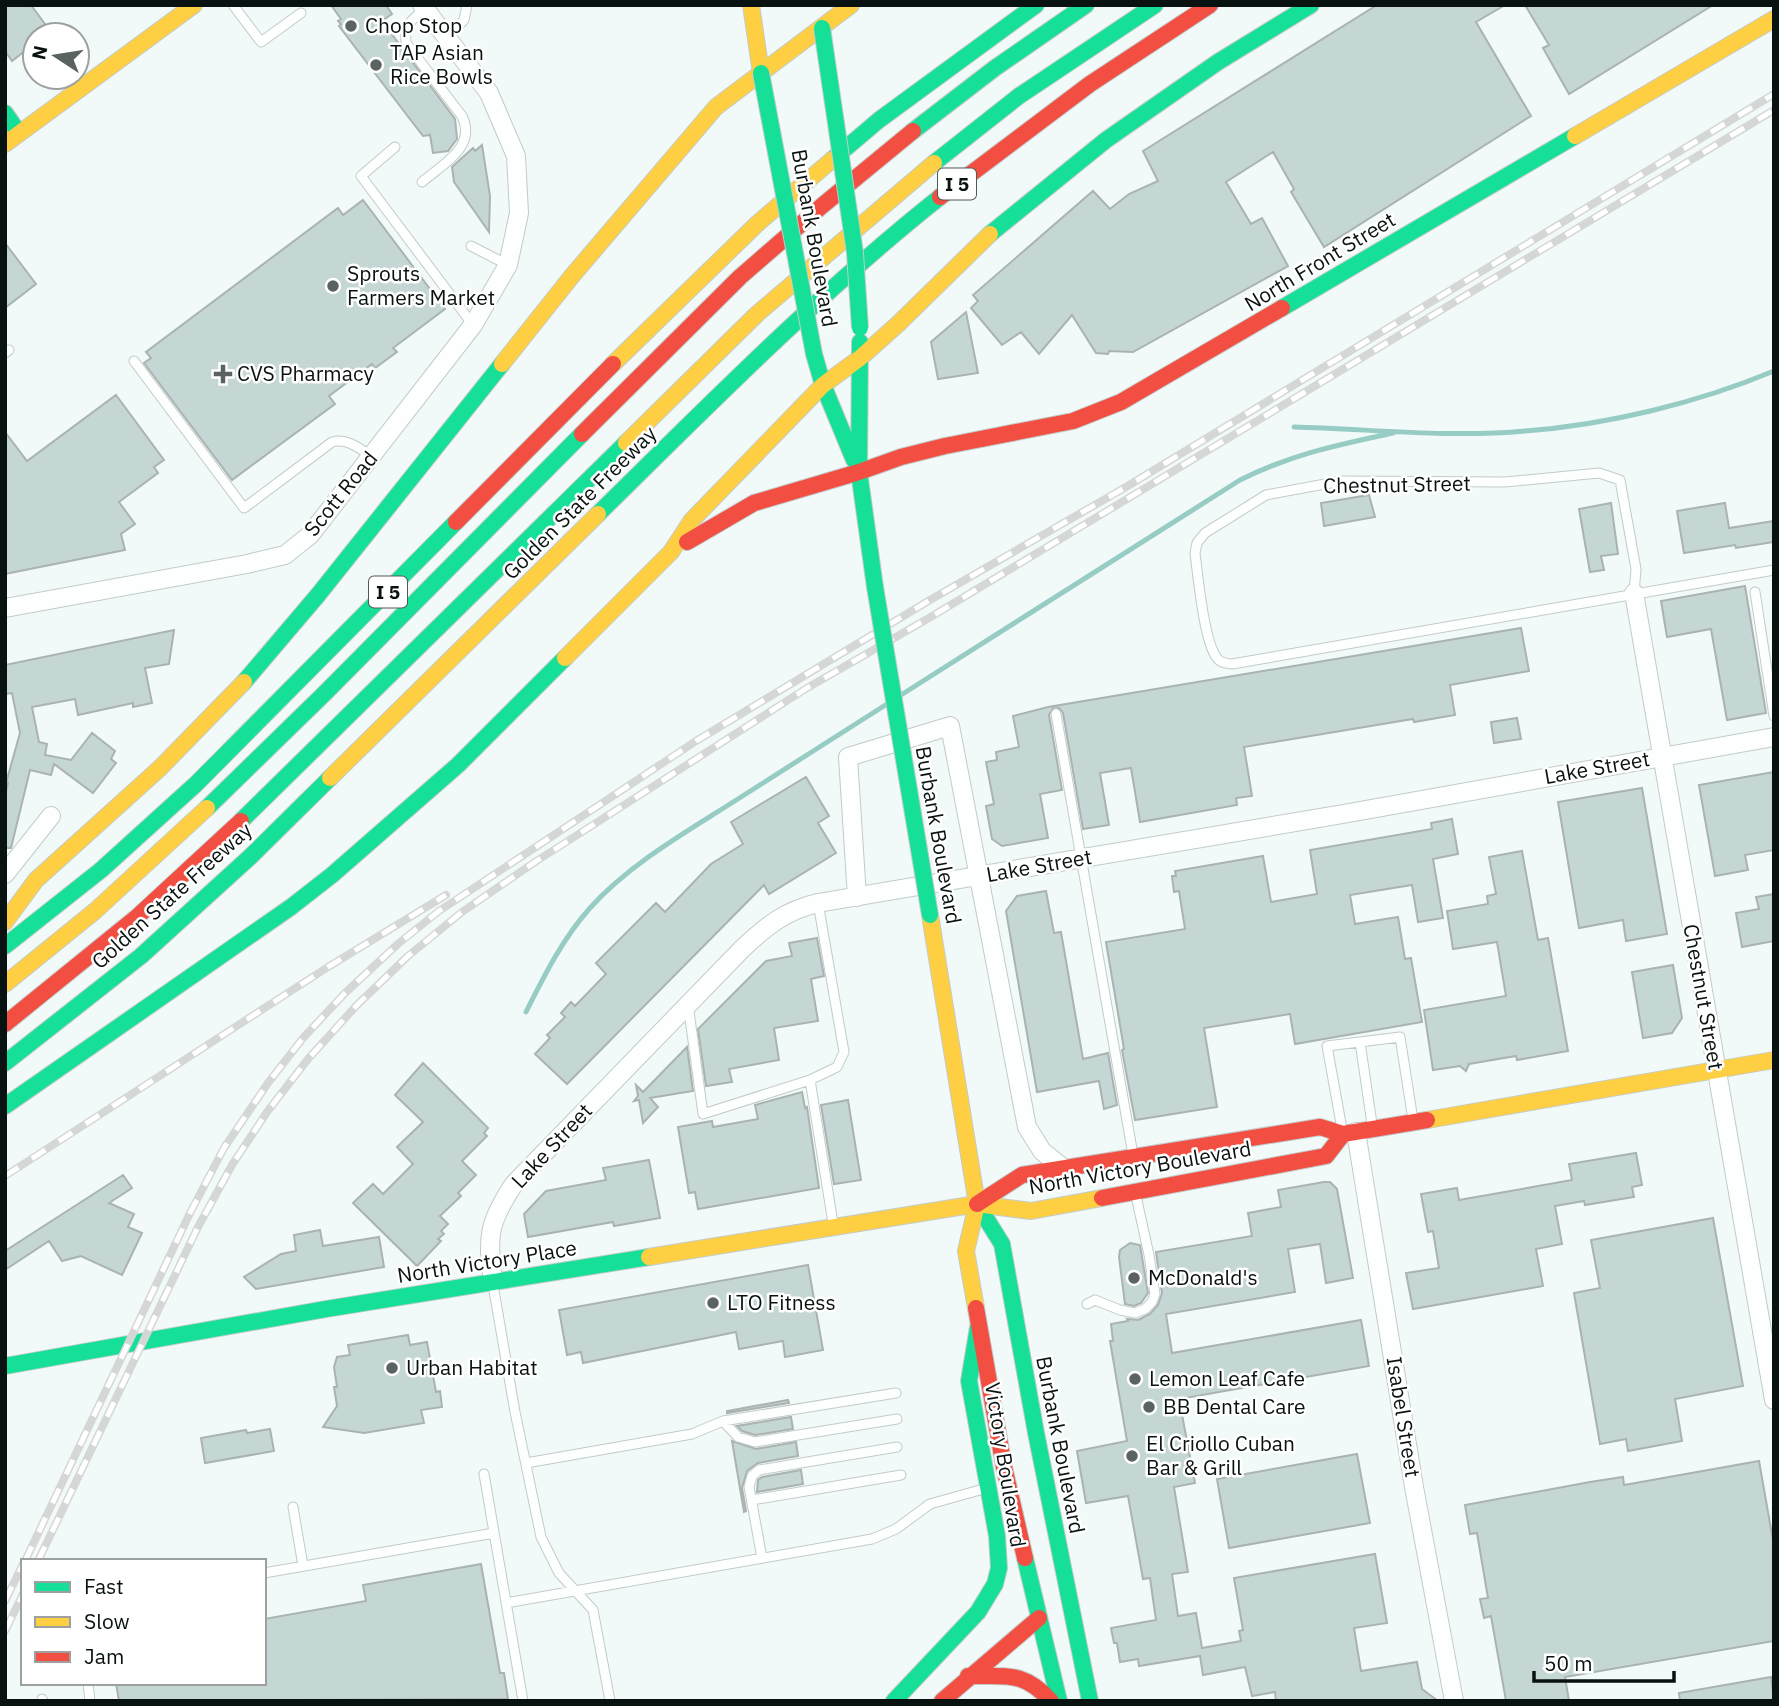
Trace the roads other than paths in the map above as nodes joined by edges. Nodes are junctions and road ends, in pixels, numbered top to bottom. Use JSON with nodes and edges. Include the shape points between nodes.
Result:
{"nodes":[{"id":1,"x":194,"y":5,"type":"edge"},
{"id":2,"x":233,"y":5,"type":"edge"},
{"id":3,"x":467,"y":5,"type":"edge"},
{"id":4,"x":751,"y":5,"type":"edge"},
{"id":5,"x":815,"y":5,"type":"edge"},
{"id":6,"x":851,"y":5,"type":"edge"},
{"id":7,"x":1036,"y":5,"type":"edge"},
{"id":8,"x":1086,"y":5,"type":"edge"},
{"id":9,"x":1155,"y":5,"type":"edge"},
{"id":10,"x":1210,"y":5,"type":"edge"},
{"id":11,"x":1311,"y":5,"type":"edge"},
{"id":12,"x":423,"y":7,"type":"edge"},
{"id":13,"x":300,"y":13,"type":"dead end"},
{"id":14,"x":1774,"y":19,"type":"edge"},
{"id":15,"x":822,"y":29,"type":"junction"},
{"id":16,"x":447,"y":38,"type":"junction"},
{"id":17,"x":761,"y":73,"type":"junction"},
{"id":18,"x":5,"y":113,"type":"edge"},
{"id":19,"x":19,"y":133,"type":"junction"},
{"id":20,"x":5,"y":144,"type":"edge"},
{"id":21,"x":395,"y":148,"type":"dead end"},
{"id":22,"x":422,"y":182,"type":"dead end"},
{"id":23,"x":471,"y":246,"type":"dead end"},
{"id":24,"x":508,"y":265,"type":"junction"},
{"id":25,"x":473,"y":325,"type":"junction"},
{"id":26,"x":860,"y":358,"type":"junction"},
{"id":27,"x":134,"y":361,"type":"dead end"},
{"id":28,"x":823,"y":385,"type":"junction"},
{"id":29,"x":372,"y":457,"type":"junction"},
{"id":30,"x":859,"y":472,"type":"junction"},
{"id":31,"x":671,"y":552,"type":"junction"},
{"id":32,"x":1774,"y":570,"type":"edge"},
{"id":33,"x":1634,"y":593,"type":"junction"},
{"id":34,"x":1755,"y":593,"type":"dead end"},
{"id":35,"x":5,"y":608,"type":"edge"},
{"id":36,"x":1056,"y":714,"type":"dead end"},
{"id":37,"x":1774,"y":716,"type":"edge"},
{"id":38,"x":1774,"y":737,"type":"edge"},
{"id":39,"x":1661,"y":757,"type":"junction"},
{"id":40,"x":51,"y":816,"type":"dead end"},
{"id":41,"x":1081,"y":858,"type":"junction"},
{"id":42,"x":5,"y":874,"type":"edge"},
{"id":43,"x":980,"y":877,"type":"junction"},
{"id":44,"x":858,"y":897,"type":"junction"},
{"id":45,"x":818,"y":903,"type":"junction"},
{"id":46,"x":5,"y":922,"type":"edge"},
{"id":47,"x":5,"y":946,"type":"edge"},
{"id":48,"x":5,"y":984,"type":"edge"},
{"id":49,"x":688,"y":1003,"type":"junction"},
{"id":50,"x":5,"y":1024,"type":"edge"},
{"id":51,"x":1360,"y":1042,"type":"junction"},
{"id":52,"x":1774,"y":1060,"type":"edge"},
{"id":53,"x":5,"y":1063,"type":"edge"},
{"id":54,"x":1716,"y":1070,"type":"junction"},
{"id":55,"x":810,"y":1080,"type":"junction"},
{"id":56,"x":5,"y":1107,"type":"edge"},
{"id":57,"x":1413,"y":1122,"type":"junction"},
{"id":58,"x":1357,"y":1132,"type":"junction"},
{"id":59,"x":1133,"y":1157,"type":"junction"},
{"id":60,"x":1063,"y":1168,"type":"junction"},
{"id":61,"x":1135,"y":1191,"type":"junction"},
{"id":62,"x":977,"y":1204,"type":"junction"},
{"id":63,"x":834,"y":1228,"type":"junction"},
{"id":64,"x":493,"y":1282,"type":"junction"},
{"id":65,"x":1087,"y":1304,"type":"dead end"},
{"id":66,"x":978,"y":1325,"type":"junction"},
{"id":67,"x":1768,"y":1339,"type":"edge"},
{"id":68,"x":5,"y":1366,"type":"edge"},
{"id":69,"x":897,"y":1393,"type":"dead end"},
{"id":70,"x":1774,"y":1400,"type":"edge"},
{"id":71,"x":897,"y":1419,"type":"dead end"},
{"id":72,"x":723,"y":1421,"type":"junction"},
{"id":73,"x":897,"y":1447,"type":"dead end"},
{"id":74,"x":526,"y":1464,"type":"junction"},
{"id":75,"x":484,"y":1474,"type":"dead end"},
{"id":76,"x":901,"y":1475,"type":"dead end"},
{"id":77,"x":988,"y":1488,"type":"junction"},
{"id":78,"x":752,"y":1500,"type":"junction"},
{"id":79,"x":293,"y":1507,"type":"dead end"},
{"id":80,"x":494,"y":1533,"type":"junction"},
{"id":81,"x":762,"y":1558,"type":"junction"},
{"id":82,"x":303,"y":1566,"type":"junction"},
{"id":83,"x":266,"y":1573,"type":"edge"},
{"id":84,"x":575,"y":1590,"type":"junction"},
{"id":85,"x":506,"y":1602,"type":"junction"},
{"id":86,"x":1054,"y":1606,"type":"junction"},
{"id":87,"x":968,"y":1676,"type":"junction"},
{"id":88,"x":523,"y":1701,"type":"edge"},
{"id":89,"x":610,"y":1701,"type":"edge"},
{"id":90,"x":894,"y":1701,"type":"edge"},
{"id":91,"x":942,"y":1701,"type":"edge"},
{"id":92,"x":1051,"y":1701,"type":"edge"},
{"id":93,"x":1059,"y":1701,"type":"edge"},
{"id":94,"x":1090,"y":1701,"type":"edge"},
{"id":95,"x":1454,"y":1701,"type":"edge"}],
"edges":[{"from":1,"to":19,"type":"main road"},
{"from":2,"to":13,"type":"lane","via":[[261,42]]},
{"from":3,"to":16,"type":"lane","via":[[464,20]]},
{"from":4,"to":17,"type":"main road","name":"Burbank Boulevard"},
{"from":5,"to":15,"type":"main road","name":"Burbank Boulevard"},
{"from":6,"to":15,"type":"main road"},
{"from":7,"to":47,"type":"main road","number":"I 5","via":[[879,120],[758,223],[196,784],[101,870]]},
{"from":8,"to":48,"type":"main road","via":[[890,147],[739,278],[310,709],[130,882]]},
{"from":9,"to":50,"type":"main road","via":[[1019,96],[757,314],[232,830],[137,917]]},
{"from":10,"to":53,"type":"main road","name":"Golden State Freeway","number":"I 5","via":[[1090,84],[899,230],[771,344],[240,866],[141,956]]},
{"from":11,"to":26,"type":"main road","via":[[1218,62],[1106,140],[993,232]]},
{"from":12,"to":16,"type":"street","name":"Scott Road"},
{"from":12,"to":22,"type":"lane","via":[[409,21],[406,43],[462,116],[466,138],[462,148]]},
{"from":14,"to":30,"type":"main road","name":"North Front Street","via":[[1121,402],[1073,421],[945,446]]},
{"from":15,"to":17,"type":"main road"},
{"from":15,"to":26,"type":"main road","name":"Burbank Boulevard","bridge":true,"via":[[855,253]]},
{"from":16,"to":24,"type":"street","name":"Scott Road","via":[[489,93],[516,156],[519,213]]},
{"from":17,"to":28,"type":"main road","name":"Burbank Boulevard","bridge":true},
{"from":17,"to":46,"type":"main road","via":[[716,107],[572,276],[256,669],[160,768],[36,880]]},
{"from":18,"to":19,"type":"main road"},
{"from":19,"to":20,"type":"main road"},
{"from":21,"to":25,"type":"lane","via":[[361,176]]},
{"from":23,"to":24,"type":"lane"},
{"from":24,"to":25,"type":"street","name":"Scott Road"},
{"from":25,"to":29,"type":"street","name":"Scott Road"},
{"from":26,"to":28,"type":"main road"},
{"from":26,"to":30,"type":"main road","name":"Burbank Boulevard"},
{"from":27,"to":29,"type":"lane","via":[[244,508],[332,442],[349,441]]},
{"from":28,"to":30,"type":"main road","name":"Burbank Boulevard"},
{"from":28,"to":31,"type":"main road","via":[[692,520]]},
{"from":29,"to":35,"type":"street","name":"Scott Road","via":[[310,535],[285,555]]},
{"from":30,"to":31,"type":"main road","name":"North Front Street","via":[[754,503]]},
{"from":30,"to":62,"type":"main road","name":"Burbank Boulevard","bridge":true},
{"from":31,"to":56,"type":"main road","via":[[458,765],[332,875]]},
{"from":32,"to":33,"type":"lane"},
{"from":33,"to":33,"type":"lane","name":"Chestnut Street","via":[[1232,664],[1215,656],[1204,619],[1195,553],[1205,533],[1266,495],[1341,481],[1505,482],[1599,473],[1620,480],[1636,569]]},
{"from":33,"to":39,"type":"street","name":"Chestnut Street"},
{"from":34,"to":37,"type":"lane"},
{"from":36,"to":41,"type":"lane"},
{"from":38,"to":39,"type":"street","name":"Lake Street"},
{"from":39,"to":41,"type":"street","name":"Lake Street"},
{"from":39,"to":54,"type":"street","name":"Chestnut Street"},
{"from":40,"to":42,"type":"street"},
{"from":41,"to":43,"type":"street","name":"Lake Street"},
{"from":41,"to":59,"type":"lane"},
{"from":43,"to":44,"type":"street","name":"Lake Street"},
{"from":43,"to":44,"type":"street","via":[[950,726],[848,757]]},
{"from":43,"to":60,"type":"street","via":[[1027,1127],[1042,1151]]},
{"from":44,"to":45,"type":"street","name":"Lake Street"},
{"from":45,"to":49,"type":"street","name":"Lake Street","via":[[777,918]]},
{"from":45,"to":55,"type":"lane","via":[[844,1052],[837,1067]]},
{"from":49,"to":55,"type":"lane","via":[[703,1114]]},
{"from":49,"to":64,"type":"street","name":"Lake Street","via":[[514,1184],[490,1230]]},
{"from":51,"to":57,"type":"lane","via":[[1400,1037]]},
{"from":51,"to":58,"type":"lane"},
{"from":51,"to":58,"type":"lane","via":[[1327,1046]]},
{"from":52,"to":54,"type":"main road","name":"North Victory Boulevard"},
{"from":54,"to":57,"type":"main road","name":"North Victory Boulevard"},
{"from":54,"to":67,"type":"street","name":"Chestnut Street"},
{"from":55,"to":63,"type":"lane"},
{"from":57,"to":58,"type":"main road","name":"North Victory Boulevard"},
{"from":58,"to":59,"type":"main road","name":"North Victory Boulevard","via":[[1320,1127]]},
{"from":58,"to":61,"type":"main road","name":"North Victory Boulevard","via":[[1326,1156]]},
{"from":58,"to":95,"type":"street","name":"Isabel Street"},
{"from":59,"to":60,"type":"main road","name":"North Victory Boulevard"},
{"from":60,"to":62,"type":"main road","name":"North Victory Boulevard","via":[[1022,1175]]},
{"from":61,"to":62,"type":"main road","name":"North Victory Boulevard","via":[[1031,1211]]},
{"from":61,"to":65,"type":"lane","via":[[1149,1255],[1153,1302],[1135,1313],[1095,1300]]},
{"from":62,"to":63,"type":"main road","name":"North Victory Place"},
{"from":62,"to":66,"type":"main road","name":"Burbank Boulevard","via":[[966,1251]]},
{"from":62,"to":86,"type":"main road","name":"Burbank Boulevard","via":[[1002,1244],[1036,1433]]},
{"from":63,"to":64,"type":"main road","name":"North Victory Place"},
{"from":64,"to":68,"type":"main road","name":"North Victory Place"},
{"from":64,"to":74,"type":"lane"},
{"from":66,"to":77,"type":"main road","name":"Victory Boulevard","via":[[969,1381]]},
{"from":66,"to":86,"type":"main road","name":"Burbank Boulevard","via":[[1004,1467]]},
{"from":67,"to":70,"type":"street","name":"Chestnut Street"},
{"from":69,"to":72,"type":"lane"},
{"from":71,"to":72,"type":"lane","via":[[755,1442],[738,1437]]},
{"from":72,"to":74,"type":"lane","via":[[692,1434]]},
{"from":73,"to":78,"type":"lane","via":[[760,1470],[750,1481]]},
{"from":74,"to":84,"type":"lane","via":[[546,1550]]},
{"from":75,"to":80,"type":"lane"},
{"from":76,"to":78,"type":"lane"},
{"from":77,"to":81,"type":"lane","via":[[930,1504],[896,1529],[872,1539]]},
{"from":77,"to":90,"type":"main road","name":"Victory Boulevard","via":[[999,1552],[995,1584],[978,1612]]},
{"from":78,"to":81,"type":"lane"},
{"from":79,"to":82,"type":"lane"},
{"from":80,"to":82,"type":"lane"},
{"from":80,"to":85,"type":"lane"},
{"from":81,"to":84,"type":"lane"},
{"from":82,"to":83,"type":"lane"},
{"from":84,"to":85,"type":"lane"},
{"from":84,"to":89,"type":"lane","via":[[597,1621]]},
{"from":85,"to":88,"type":"lane"},
{"from":86,"to":87,"type":"main road"},
{"from":86,"to":93,"type":"main road","name":"Burbank Boulevard"},
{"from":86,"to":94,"type":"main road","name":"Burbank Boulevard"},
{"from":87,"to":91,"type":"main road"},
{"from":87,"to":92,"type":"main road","via":[[1024,1679]]}]}
